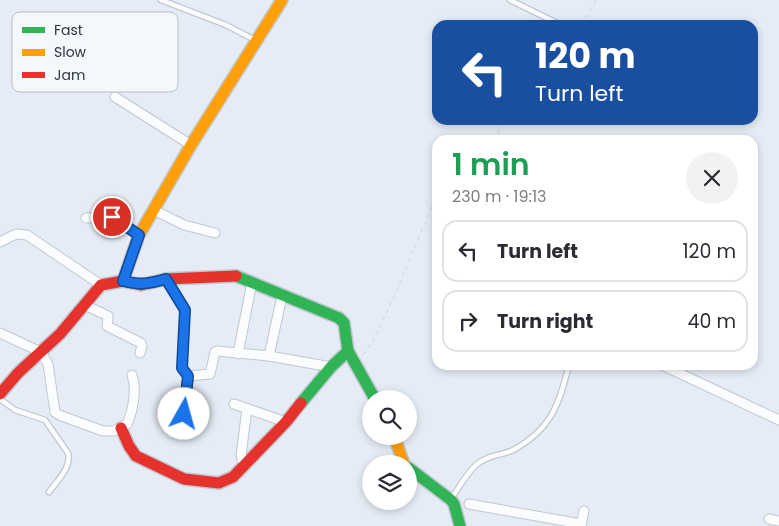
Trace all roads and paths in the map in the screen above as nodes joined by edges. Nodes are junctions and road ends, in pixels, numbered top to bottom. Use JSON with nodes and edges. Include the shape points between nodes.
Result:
{"nodes":[{"id":1,"x":161,"y":0,"type":"edge"},
{"id":2,"x":282,"y":0,"type":"edge"},
{"id":3,"x":510,"y":0,"type":"edge"},
{"id":4,"x":596,"y":0,"type":"edge"},
{"id":5,"x":551,"y":20,"type":"edge"},
{"id":6,"x":585,"y":20,"type":"edge"},
{"id":7,"x":256,"y":41,"type":"junction"},
{"id":8,"x":115,"y":97,"type":"dead end"},
{"id":9,"x":191,"y":146,"type":"junction"},
{"id":10,"x":432,"y":206,"type":"edge"},
{"id":11,"x":154,"y":210,"type":"junction"},
{"id":12,"x":86,"y":218,"type":"dead end"},
{"id":13,"x":215,"y":233,"type":"dead end"},
{"id":14,"x":139,"y":235,"type":"junction"},
{"id":15,"x":0,"y":242,"type":"edge"},
{"id":16,"x":166,"y":279,"type":"junction"},
{"id":17,"x":123,"y":281,"type":"junction"},
{"id":18,"x":252,"y":282,"type":"junction"},
{"id":19,"x":101,"y":285,"type":"junction"},
{"id":20,"x":282,"y":296,"type":"junction"},
{"id":21,"x":85,"y":306,"type":"junction"},
{"id":22,"x":0,"y":333,"type":"edge"},
{"id":23,"x":348,"y":351,"type":"junction"},
{"id":24,"x":41,"y":352,"type":"junction"},
{"id":25,"x":140,"y":353,"type":"dead end"},
{"id":26,"x":238,"y":354,"type":"junction"},
{"id":27,"x":269,"y":356,"type":"junction"},
{"id":28,"x":357,"y":364,"type":"junction"},
{"id":29,"x":331,"y":367,"type":"junction"},
{"id":30,"x":568,"y":370,"type":"edge"},
{"id":31,"x":679,"y":370,"type":"edge"},
{"id":32,"x":132,"y":375,"type":"dead end"},
{"id":33,"x":188,"y":376,"type":"junction"},
{"id":34,"x":370,"y":390,"type":"edge"},
{"id":35,"x":0,"y":394,"type":"edge"},
{"id":36,"x":0,"y":399,"type":"edge"},
{"id":37,"x":234,"y":404,"type":"dead end"},
{"id":38,"x":247,"y":409,"type":"junction"},
{"id":39,"x":779,"y":420,"type":"edge"},
{"id":40,"x":286,"y":422,"type":"junction"},
{"id":41,"x":121,"y":428,"type":"junction"},
{"id":42,"x":182,"y":434,"type":"dead end"},
{"id":43,"x":244,"y":466,"type":"junction"},
{"id":44,"x":417,"y":474,"type":"edge"},
{"id":45,"x":49,"y":492,"type":"dead end"},
{"id":46,"x":451,"y":500,"type":"junction"},
{"id":47,"x":469,"y":504,"type":"dead end"},
{"id":48,"x":584,"y":511,"type":"dead end"},
{"id":49,"x":769,"y":519,"type":"dead end"},
{"id":50,"x":779,"y":521,"type":"edge"},
{"id":51,"x":581,"y":525,"type":"edge"},
{"id":52,"x":460,"y":526,"type":"edge"}],
"edges":[{"from":1,"to":7,"type":"lane","via":[[226,25]]},
{"from":2,"to":7,"type":"street"},
{"from":3,"to":5,"type":"lane"},
{"from":4,"to":6,"type":"path"},
{"from":7,"to":9,"type":"street"},
{"from":8,"to":9,"type":"street"},
{"from":9,"to":11,"type":"street"},
{"from":10,"to":28,"type":"path","via":[[390,306],[373,341]]},
{"from":11,"to":13,"type":"street","via":[[184,225]]},
{"from":11,"to":14,"type":"street"},
{"from":12,"to":14,"type":"street","via":[[112,217]]},
{"from":14,"to":17,"type":"street"},
{"from":15,"to":19,"type":"street","via":[[16,234],[26,234]]},
{"from":16,"to":17,"type":"street","via":[[141,285]]},
{"from":16,"to":18,"type":"street","via":[[228,274]]},
{"from":16,"to":33,"type":"street","via":[[185,310],[182,368]]},
{"from":17,"to":19,"type":"street"},
{"from":18,"to":20,"type":"street"},
{"from":18,"to":26,"type":"street"},
{"from":19,"to":21,"type":"street"},
{"from":20,"to":23,"type":"street","via":[[339,318],[344,323]]},
{"from":20,"to":27,"type":"street"},
{"from":21,"to":24,"type":"street"},
{"from":21,"to":25,"type":"street","via":[[108,316],[107,326],[141,343]]},
{"from":22,"to":24,"type":"street"},
{"from":23,"to":28,"type":"street"},
{"from":23,"to":29,"type":"street"},
{"from":24,"to":35,"type":"street"},
{"from":24,"to":41,"type":"street","via":[[48,364],[55,412],[103,432]]},
{"from":26,"to":27,"type":"street"},
{"from":26,"to":33,"type":"street","via":[[216,351],[210,374]]},
{"from":27,"to":29,"type":"street"},
{"from":28,"to":34,"type":"street"},
{"from":29,"to":40,"type":"street"},
{"from":30,"to":46,"type":"lane","via":[[561,396],[544,427],[514,450],[494,455],[476,465]]},
{"from":31,"to":39,"type":"street"},
{"from":32,"to":41,"type":"street","via":[[131,414],[127,424]]},
{"from":33,"to":42,"type":"street"},
{"from":36,"to":45,"type":"lane","via":[[15,410],[45,420],[68,453],[67,466]]},
{"from":37,"to":38,"type":"street"},
{"from":38,"to":40,"type":"street"},
{"from":38,"to":43,"type":"street","via":[[241,455]]},
{"from":40,"to":43,"type":"street"},
{"from":41,"to":43,"type":"street","via":[[136,456],[184,479],[219,483],[233,477]]},
{"from":44,"to":46,"type":"street"},
{"from":46,"to":52,"type":"street"},
{"from":47,"to":51,"type":"street"},
{"from":48,"to":51,"type":"street"},
{"from":49,"to":50,"type":"street"}]}
